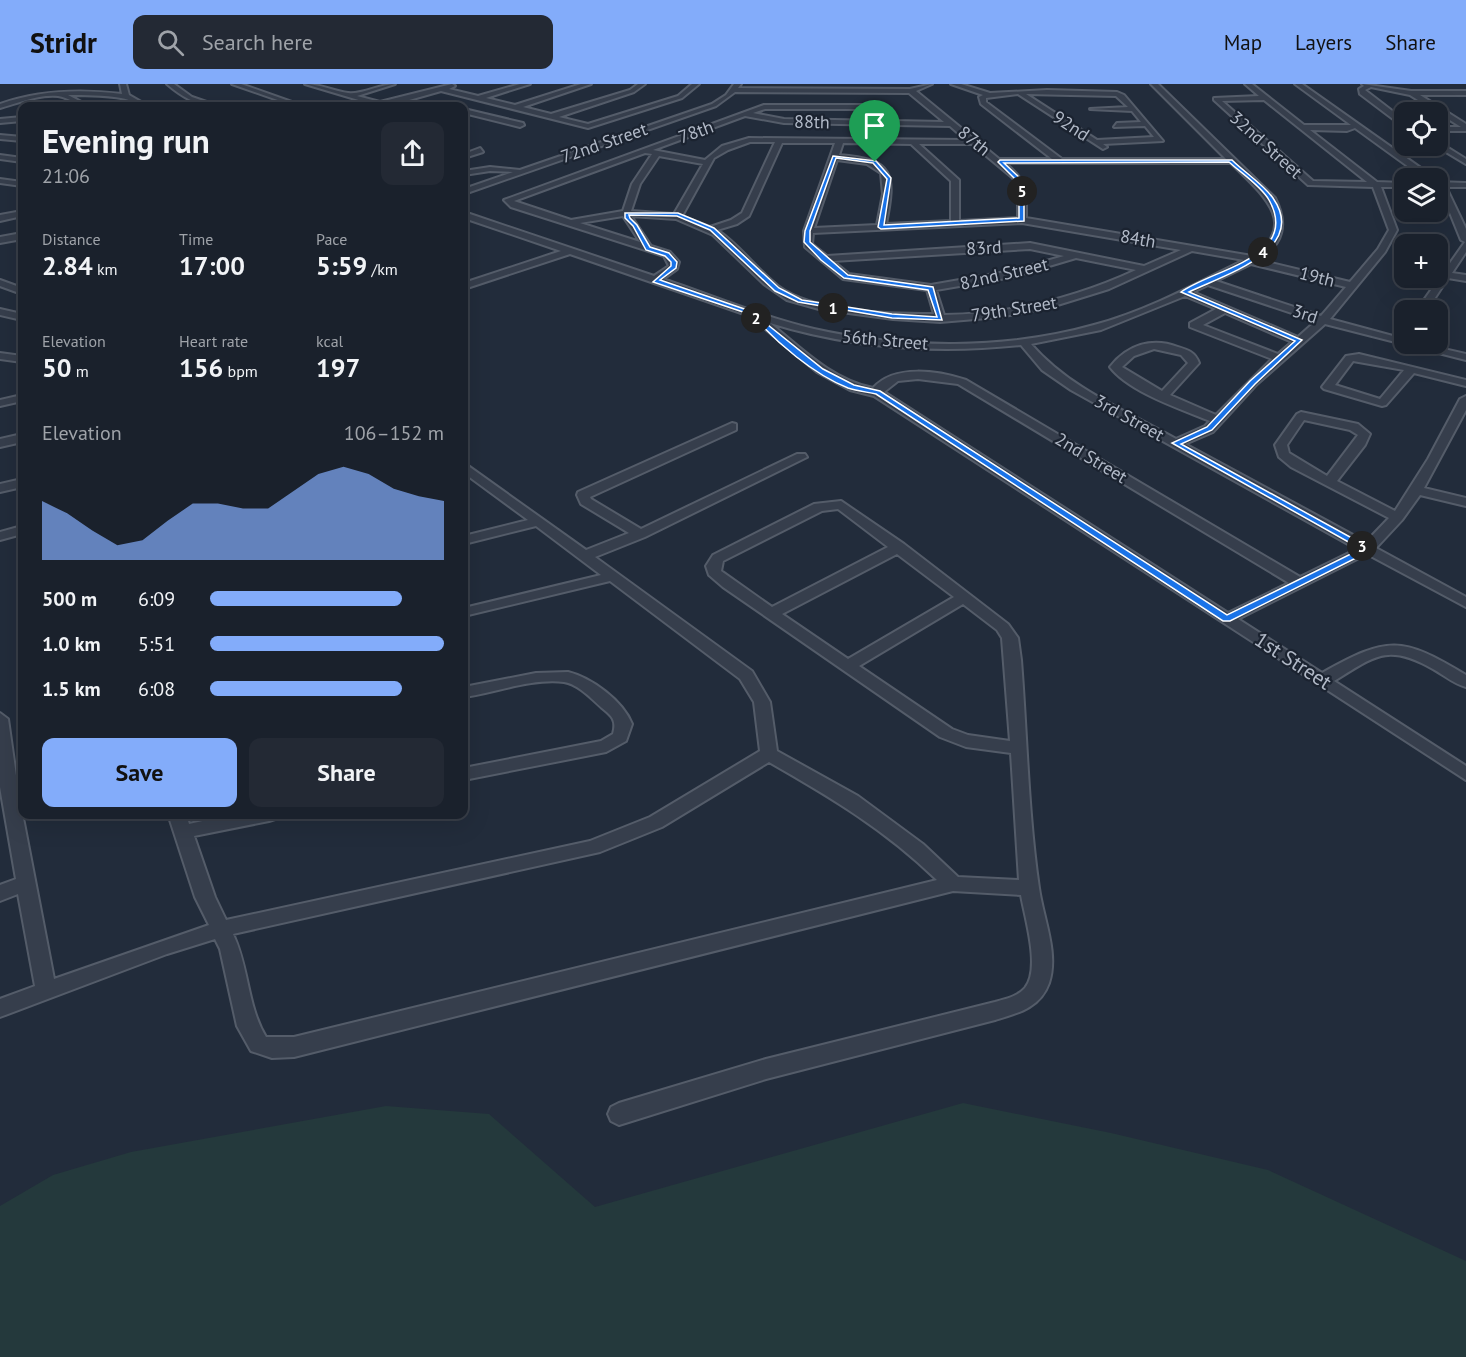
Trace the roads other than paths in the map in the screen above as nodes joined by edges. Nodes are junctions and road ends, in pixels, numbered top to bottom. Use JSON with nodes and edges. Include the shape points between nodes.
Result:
{"nodes":[{"id":1,"x":170,"y":84,"type":"edge"},
{"id":2,"x":235,"y":84,"type":"edge"},
{"id":3,"x":308,"y":84,"type":"edge"},
{"id":4,"x":392,"y":84,"type":"edge"},
{"id":5,"x":459,"y":84,"type":"edge"},
{"id":6,"x":527,"y":84,"type":"edge"},
{"id":7,"x":588,"y":84,"type":"edge"},
{"id":8,"x":642,"y":84,"type":"edge"},
{"id":9,"x":696,"y":84,"type":"edge"},
{"id":10,"x":929,"y":84,"type":"edge"},
{"id":11,"x":954,"y":84,"type":"edge"},
{"id":12,"x":1154,"y":84,"type":"edge"},
{"id":13,"x":1248,"y":84,"type":"edge"},
{"id":14,"x":1298,"y":84,"type":"edge"},
{"id":15,"x":1368,"y":84,"type":"edge"},
{"id":16,"x":123,"y":85,"type":"edge"},
{"id":17,"x":735,"y":87,"type":"edge"},
{"id":18,"x":778,"y":87,"type":"edge"},
{"id":19,"x":39,"y":89,"type":"dead end"},
{"id":20,"x":441,"y":89,"type":"junction"},
{"id":21,"x":80,"y":91,"type":"junction"},
{"id":22,"x":823,"y":91,"type":"junction"},
{"id":23,"x":910,"y":91,"type":"junction"},
{"id":24,"x":49,"y":93,"type":"junction"},
{"id":25,"x":60,"y":93,"type":"junction"},
{"id":26,"x":1020,"y":93,"type":"junction"},
{"id":27,"x":1411,"y":93,"type":"junction"},
{"id":28,"x":1466,"y":93,"type":"edge"},
{"id":29,"x":988,"y":94,"type":"junction"},
{"id":30,"x":126,"y":96,"type":"junction"},
{"id":31,"x":349,"y":96,"type":"junction"},
{"id":32,"x":1265,"y":98,"type":"junction"},
{"id":33,"x":477,"y":99,"type":"junction"},
{"id":34,"x":78,"y":102,"type":"edge"},
{"id":35,"x":137,"y":102,"type":"edge"},
{"id":36,"x":202,"y":102,"type":"edge"},
{"id":37,"x":288,"y":102,"type":"edge"},
{"id":38,"x":366,"y":102,"type":"edge"},
{"id":39,"x":392,"y":102,"type":"edge"},
{"id":40,"x":0,"y":106,"type":"edge"},
{"id":41,"x":823,"y":106,"type":"junction"},
{"id":42,"x":513,"y":108,"type":"junction"},
{"id":43,"x":1093,"y":108,"type":"dead end"},
{"id":44,"x":1133,"y":109,"type":"junction"},
{"id":45,"x":468,"y":112,"type":"edge"},
{"id":46,"x":743,"y":114,"type":"junction"},
{"id":47,"x":1394,"y":116,"type":"edge"},
{"id":48,"x":549,"y":117,"type":"junction"},
{"id":49,"x":18,"y":119,"type":"edge"},
{"id":50,"x":0,"y":121,"type":"edge"},
{"id":51,"x":891,"y":123,"type":"junction"},
{"id":52,"x":953,"y":124,"type":"junction"},
{"id":53,"x":1148,"y":124,"type":"junction"},
{"id":54,"x":520,"y":125,"type":"dead end"},
{"id":55,"x":1117,"y":125,"type":"dead end"},
{"id":56,"x":585,"y":126,"type":"junction"},
{"id":57,"x":1355,"y":126,"type":"junction"},
{"id":58,"x":1300,"y":127,"type":"junction"},
{"id":59,"x":1466,"y":128,"type":"edge"},
{"id":60,"x":1448,"y":129,"type":"edge"},
{"id":61,"x":592,"y":134,"type":"dead end"},
{"id":62,"x":0,"y":137,"type":"edge"},
{"id":63,"x":601,"y":137,"type":"dead end"},
{"id":64,"x":18,"y":139,"type":"edge"},
{"id":65,"x":780,"y":139,"type":"junction"},
{"id":66,"x":840,"y":140,"type":"junction"},
{"id":67,"x":612,"y":141,"type":"junction"},
{"id":68,"x":912,"y":141,"type":"junction"},
{"id":69,"x":973,"y":142,"type":"junction"},
{"id":70,"x":1096,"y":142,"type":"junction"},
{"id":71,"x":622,"y":144,"type":"dead end"},
{"id":72,"x":633,"y":147,"type":"dead end"},
{"id":73,"x":480,"y":150,"type":"dead end"},
{"id":74,"x":1448,"y":150,"type":"edge"},
{"id":75,"x":644,"y":151,"type":"junction"},
{"id":76,"x":468,"y":154,"type":"edge"},
{"id":77,"x":656,"y":154,"type":"junction"},
{"id":78,"x":0,"y":157,"type":"edge"},
{"id":79,"x":834,"y":157,"type":"junction"},
{"id":80,"x":18,"y":159,"type":"edge"},
{"id":81,"x":1000,"y":161,"type":"junction"},
{"id":82,"x":1060,"y":161,"type":"junction"},
{"id":83,"x":1120,"y":161,"type":"junction"},
{"id":84,"x":1230,"y":161,"type":"junction"},
{"id":85,"x":707,"y":162,"type":"junction"},
{"id":86,"x":1466,"y":162,"type":"edge"},
{"id":87,"x":1415,"y":168,"type":"edge"},
{"id":88,"x":522,"y":171,"type":"junction"},
{"id":89,"x":468,"y":172,"type":"edge"},
{"id":90,"x":0,"y":181,"type":"edge"},
{"id":91,"x":18,"y":183,"type":"edge"},
{"id":92,"x":1394,"y":185,"type":"edge"},
{"id":93,"x":1448,"y":185,"type":"edge"},
{"id":94,"x":1466,"y":185,"type":"edge"},
{"id":95,"x":1377,"y":186,"type":"junction"},
{"id":96,"x":468,"y":191,"type":"edge"},
{"id":97,"x":1448,"y":197,"type":"edge"},
{"id":98,"x":0,"y":209,"type":"edge"},
{"id":99,"x":627,"y":214,"type":"junction"},
{"id":100,"x":18,"y":215,"type":"edge"},
{"id":101,"x":678,"y":215,"type":"junction"},
{"id":102,"x":10,"y":216,"type":"junction"},
{"id":103,"x":468,"y":216,"type":"edge"},
{"id":104,"x":0,"y":218,"type":"edge"},
{"id":105,"x":1022,"y":219,"type":"junction"},
{"id":106,"x":571,"y":223,"type":"junction"},
{"id":107,"x":955,"y":223,"type":"junction"},
{"id":108,"x":881,"y":227,"type":"junction"},
{"id":109,"x":712,"y":229,"type":"junction"},
{"id":110,"x":808,"y":231,"type":"junction"},
{"id":111,"x":18,"y":237,"type":"edge"},
{"id":112,"x":0,"y":240,"type":"edge"},
{"id":113,"x":1466,"y":240,"type":"edge"},
{"id":114,"x":1466,"y":245,"type":"edge"},
{"id":115,"x":648,"y":249,"type":"junction"},
{"id":116,"x":1190,"y":249,"type":"junction"},
{"id":117,"x":570,"y":251,"type":"junction"},
{"id":118,"x":1076,"y":255,"type":"junction"},
{"id":119,"x":823,"y":259,"type":"junction"},
{"id":120,"x":1252,"y":260,"type":"junction"},
{"id":121,"x":1144,"y":269,"type":"junction"},
{"id":122,"x":468,"y":275,"type":"edge"},
{"id":123,"x":1448,"y":275,"type":"joint"},
{"id":124,"x":488,"y":278,"type":"junction"},
{"id":125,"x":1466,"y":278,"type":"edge"},
{"id":126,"x":655,"y":280,"type":"junction"},
{"id":127,"x":1207,"y":281,"type":"junction"},
{"id":128,"x":0,"y":283,"type":"edge"},
{"id":129,"x":468,"y":285,"type":"edge"},
{"id":130,"x":1350,"y":285,"type":"junction"},
{"id":131,"x":931,"y":288,"type":"junction"},
{"id":132,"x":18,"y":290,"type":"edge"},
{"id":133,"x":1184,"y":292,"type":"junction"},
{"id":134,"x":1223,"y":310,"type":"junction"},
{"id":135,"x":0,"y":312,"type":"edge"},
{"id":136,"x":754,"y":314,"type":"junction"},
{"id":137,"x":18,"y":316,"type":"edge"},
{"id":138,"x":940,"y":319,"type":"junction"},
{"id":139,"x":1323,"y":320,"type":"junction"},
{"id":140,"x":1394,"y":338,"type":"edge"},
{"id":141,"x":1299,"y":340,"type":"junction"},
{"id":142,"x":1023,"y":341,"type":"junction"},
{"id":143,"x":1448,"y":352,"type":"edge"},
{"id":144,"x":0,"y":356,"type":"edge"},
{"id":145,"x":1466,"y":357,"type":"edge"},
{"id":146,"x":18,"y":358,"type":"edge"},
{"id":147,"x":1279,"y":358,"type":"junction"},
{"id":148,"x":1410,"y":370,"type":"junction"},
{"id":149,"x":1466,"y":383,"type":"edge"},
{"id":150,"x":878,"y":393,"type":"junction"},
{"id":151,"x":1164,"y":395,"type":"junction"},
{"id":152,"x":18,"y":399,"type":"edge"},
{"id":153,"x":1466,"y":399,"type":"edge"},
{"id":154,"x":0,"y":403,"type":"edge"},
{"id":155,"x":1219,"y":420,"type":"junction"},
{"id":156,"x":732,"y":427,"type":"dead end"},
{"id":157,"x":18,"y":439,"type":"edge"},
{"id":158,"x":0,"y":443,"type":"edge"},
{"id":159,"x":1176,"y":443,"type":"junction"},
{"id":160,"x":801,"y":457,"type":"dead end"},
{"id":161,"x":468,"y":470,"type":"edge"},
{"id":162,"x":1329,"y":482,"type":"junction"},
{"id":163,"x":18,"y":484,"type":"edge"},
{"id":164,"x":0,"y":488,"type":"edge"},
{"id":165,"x":1418,"y":489,"type":"junction"},
{"id":166,"x":1466,"y":502,"type":"edge"},
{"id":167,"x":1397,"y":517,"type":"junction"},
{"id":168,"x":537,"y":522,"type":"junction"},
{"id":169,"x":18,"y":531,"type":"edge"},
{"id":170,"x":640,"y":534,"type":"junction"},
{"id":171,"x":0,"y":536,"type":"edge"},
{"id":172,"x":468,"y":539,"type":"edge"},
{"id":173,"x":899,"y":547,"type":"junction"},
{"id":174,"x":1367,"y":549,"type":"junction"},
{"id":175,"x":584,"y":556,"type":"junction"},
{"id":176,"x":610,"y":578,"type":"junction"},
{"id":177,"x":1298,"y":582,"type":"junction"},
{"id":178,"x":964,"y":597,"type":"junction"},
{"id":179,"x":1466,"y":603,"type":"edge"},
{"id":180,"x":468,"y":611,"type":"edge"},
{"id":181,"x":772,"y":613,"type":"junction"},
{"id":182,"x":1227,"y":619,"type":"junction"},
{"id":183,"x":848,"y":666,"type":"junction"},
{"id":184,"x":1323,"y":680,"type":"junction"},
{"id":185,"x":1466,"y":682,"type":"edge"},
{"id":186,"x":468,"y":691,"type":"edge"},
{"id":187,"x":0,"y":720,"type":"edge"},
{"id":188,"x":1020,"y":748,"type":"junction"},
{"id":189,"x":769,"y":754,"type":"junction"},
{"id":190,"x":468,"y":773,"type":"edge"},
{"id":191,"x":1466,"y":774,"type":"edge"},
{"id":192,"x":5,"y":799,"type":"edge"},
{"id":193,"x":219,"y":819,"type":"edge"},
{"id":194,"x":179,"y":823,"type":"edge"},
{"id":195,"x":27,"y":883,"type":"junction"},
{"id":196,"x":953,"y":884,"type":"junction"},
{"id":197,"x":1029,"y":888,"type":"junction"},
{"id":198,"x":0,"y":893,"type":"edge"},
{"id":199,"x":221,"y":929,"type":"junction"},
{"id":200,"x":46,"y":990,"type":"junction"},
{"id":201,"x":0,"y":1008,"type":"edge"},
{"id":202,"x":619,"y":1114,"type":"dead end"}],
"edges":[{"from":1,"to":36,"type":"street"},
{"from":2,"to":37,"type":"street"},
{"from":3,"to":31,"type":"street"},
{"from":4,"to":31,"type":"street"},
{"from":5,"to":20,"type":"street"},
{"from":6,"to":33,"type":"street"},
{"from":7,"to":42,"type":"street"},
{"from":8,"to":48,"type":"street","via":[[632,91]]},
{"from":9,"to":56,"type":"street","via":[[680,97]]},
{"from":10,"to":23,"type":"street"},
{"from":11,"to":29,"type":"street"},
{"from":12,"to":84,"type":"street","name":"56th Street"},
{"from":13,"to":32,"type":"street"},
{"from":14,"to":57,"type":"street"},
{"from":15,"to":27,"type":"street"},
{"from":15,"to":47,"type":"street","via":[[1362,93]]},
{"from":16,"to":21,"type":"street"},
{"from":16,"to":30,"type":"street"},
{"from":17,"to":18,"type":"street"},
{"from":17,"to":67,"type":"street","name":"72nd Street","via":[[714,105]]},
{"from":18,"to":22,"type":"street"},
{"from":19,"to":24,"type":"street"},
{"from":20,"to":33,"type":"street"},
{"from":20,"to":39,"type":"street"},
{"from":21,"to":25,"type":"street"},
{"from":21,"to":30,"type":"street"},
{"from":22,"to":23,"type":"street"},
{"from":22,"to":41,"type":"street"},
{"from":23,"to":52,"type":"street","name":"87th"},
{"from":24,"to":25,"type":"street"},
{"from":24,"to":40,"type":"street"},
{"from":25,"to":34,"type":"street"},
{"from":26,"to":29,"type":"street"},
{"from":26,"to":44,"type":"street","via":[[1117,94]]},
{"from":26,"to":70,"type":"street","name":"92nd"},
{"from":27,"to":28,"type":"street"},
{"from":27,"to":59,"type":"street"},
{"from":29,"to":82,"type":"street","via":[[982,98],[983,103]]},
{"from":30,"to":35,"type":"street"},
{"from":31,"to":38,"type":"street"},
{"from":32,"to":58,"type":"street"},
{"from":32,"to":95,"type":"street","name":"32nd Street","via":[[1216,99],[1306,181],[1323,186]]},
{"from":33,"to":42,"type":"street"},
{"from":41,"to":46,"type":"street","name":"78th","via":[[768,106]]},
{"from":41,"to":51,"type":"street","name":"78th","via":[[868,108],[880,112]]},
{"from":42,"to":48,"type":"street"},
{"from":43,"to":44,"type":"street"},
{"from":44,"to":53,"type":"street"},
{"from":45,"to":54,"type":"street"},
{"from":46,"to":51,"type":"street","name":"88th","via":[[784,121]]},
{"from":46,"to":75,"type":"street","name":"78th"},
{"from":48,"to":56,"type":"street"},
{"from":49,"to":50,"type":"street"},
{"from":51,"to":52,"type":"street","name":"88th"},
{"from":52,"to":69,"type":"street","name":"87th"},
{"from":53,"to":55,"type":"street"},
{"from":53,"to":70,"type":"street","via":[[1159,140]]},
{"from":56,"to":61,"type":"street","via":[[585,131]]},
{"from":57,"to":58,"type":"street"},
{"from":57,"to":87,"type":"street"},
{"from":58,"to":95,"type":"street"},
{"from":59,"to":60,"type":"street"},
{"from":62,"to":64,"type":"street"},
{"from":63,"to":67,"type":"street"},
{"from":65,"to":66,"type":"street"},
{"from":65,"to":85,"type":"street","via":[[735,144]]},
{"from":65,"to":109,"type":"street","via":[[746,214]]},
{"from":66,"to":68,"type":"street"},
{"from":66,"to":79,"type":"street"},
{"from":67,"to":71,"type":"street"},
{"from":67,"to":88,"type":"street","name":"72nd Street"},
{"from":68,"to":69,"type":"street"},
{"from":68,"to":107,"type":"street","via":[[955,180]]},
{"from":69,"to":81,"type":"street","name":"87th"},
{"from":70,"to":83,"type":"street","name":"92nd"},
{"from":72,"to":75,"type":"street"},
{"from":73,"to":76,"type":"street"},
{"from":74,"to":86,"type":"street"},
{"from":75,"to":77,"type":"street"},
{"from":75,"to":106,"type":"street","name":"78th","via":[[508,200]]},
{"from":77,"to":85,"type":"street"},
{"from":77,"to":99,"type":"street","via":[[635,187]]},
{"from":78,"to":80,"type":"street"},
{"from":79,"to":108,"type":"street","via":[[870,160],[888,176]]},
{"from":79,"to":110,"type":"street"},
{"from":81,"to":82,"type":"street"},
{"from":81,"to":105,"type":"street","name":"87th","via":[[1021,182]]},
{"from":82,"to":83,"type":"street"},
{"from":83,"to":84,"type":"street"},
{"from":84,"to":120,"type":"street","name":"56th Street","via":[[1271,198],[1281,224],[1276,239]]},
{"from":85,"to":101,"type":"street"},
{"from":88,"to":89,"type":"street"},
{"from":88,"to":96,"type":"street","name":"72nd Street"},
{"from":90,"to":91,"type":"street"},
{"from":92,"to":95,"type":"street","name":"32nd Street"},
{"from":93,"to":94,"type":"street"},
{"from":95,"to":130,"type":"street","via":[[1392,225],[1392,236]]},
{"from":97,"to":113,"type":"street"},
{"from":98,"to":102,"type":"street"},
{"from":99,"to":101,"type":"street","name":"79th Street"},
{"from":99,"to":106,"type":"street","name":"79th Street"},
{"from":99,"to":115,"type":"street"},
{"from":100,"to":102,"type":"street"},
{"from":101,"to":109,"type":"street","name":"79th Street"},
{"from":102,"to":104,"type":"street"},
{"from":103,"to":117,"type":"street","name":"56th Street"},
{"from":105,"to":107,"type":"street","name":"84th"},
{"from":105,"to":116,"type":"street","name":"84th"},
{"from":106,"to":115,"type":"street","name":"78th"},
{"from":107,"to":108,"type":"street","name":"84th"},
{"from":108,"to":110,"type":"street","name":"84th"},
{"from":109,"to":138,"type":"street","name":"79th Street","via":[[792,298],[846,310]]},
{"from":110,"to":119,"type":"street","name":"82nd Street","via":[[808,245]]},
{"from":111,"to":112,"type":"street"},
{"from":114,"to":123,"type":"street"},
{"from":115,"to":126,"type":"street","name":"78th","via":[[667,254],[674,262],[674,267]]},
{"from":116,"to":120,"type":"street","name":"84th"},
{"from":116,"to":121,"type":"street","name":"79th Street"},
{"from":117,"to":124,"type":"street"},
{"from":117,"to":126,"type":"street","name":"56th Street"},
{"from":118,"to":119,"type":"street","name":"83rd","via":[[1023,246]]},
{"from":118,"to":121,"type":"street","name":"83rd"},
{"from":118,"to":131,"type":"street","name":"82nd Street","via":[[1012,274]]},
{"from":119,"to":131,"type":"street","name":"82nd Street","via":[[850,278]]},
{"from":120,"to":127,"type":"street","name":"56th Street"},
{"from":120,"to":130,"type":"street","name":"19th"},
{"from":121,"to":138,"type":"street","name":"79th Street","via":[[1065,301],[996,315]]},
{"from":122,"to":124,"type":"street"},
{"from":123,"to":125,"type":"street"},
{"from":124,"to":129,"type":"street"},
{"from":126,"to":136,"type":"street","name":"56th Street"},
{"from":127,"to":133,"type":"street","name":"56th Street"},
{"from":127,"to":139,"type":"street","name":"3rd"},
{"from":128,"to":132,"type":"street"},
{"from":130,"to":139,"type":"street"},
{"from":131,"to":138,"type":"street","name":"82nd Street"},
{"from":133,"to":134,"type":"street"},
{"from":133,"to":142,"type":"street","name":"56th Street","via":[[1110,324]]},
{"from":134,"to":141,"type":"street"},
{"from":134,"to":147,"type":"street","via":[[1194,325]]},
{"from":135,"to":137,"type":"street"},
{"from":136,"to":142,"type":"street","name":"56th Street","via":[[834,336],[944,345]]},
{"from":136,"to":150,"type":"street","name":"1st Street","via":[[821,370],[851,387]]},
{"from":139,"to":140,"type":"street","name":"3rd"},
{"from":139,"to":141,"type":"street"},
{"from":141,"to":147,"type":"street"},
{"from":142,"to":159,"type":"street","name":"3rd Street","via":[[1046,369],[1065,382]]},
{"from":143,"to":145,"type":"street","name":"3rd"},
{"from":144,"to":146,"type":"street"},
{"from":147,"to":155,"type":"street"},
{"from":148,"to":148,"type":"street","via":[[1352,357],[1328,387],[1382,402]]},
{"from":148,"to":149,"type":"street"},
{"from":150,"to":177,"type":"street","name":"2nd Street","via":[[882,384],[904,378],[943,377],[962,382]]},
{"from":150,"to":182,"type":"street","name":"1st Street"},
{"from":151,"to":151,"type":"street","via":[[1122,375],[1116,367],[1150,344],[1168,345],[1189,355],[1192,366]]},
{"from":151,"to":155,"type":"street"},
{"from":152,"to":154,"type":"street"},
{"from":153,"to":165,"type":"street"},
{"from":155,"to":159,"type":"street","via":[[1209,429]]},
{"from":156,"to":170,"type":"street","via":[[583,495],[586,501]]},
{"from":157,"to":158,"type":"street"},
{"from":159,"to":174,"type":"street","name":"3rd Street"},
{"from":160,"to":170,"type":"street"},
{"from":161,"to":168,"type":"street"},
{"from":162,"to":162,"type":"street","via":[[1364,434],[1354,427],[1301,416],[1281,445],[1282,452],[1295,464]]},
{"from":162,"to":167,"type":"street"},
{"from":163,"to":164,"type":"street"},
{"from":165,"to":166,"type":"street"},
{"from":165,"to":167,"type":"street"},
{"from":167,"to":174,"type":"street"},
{"from":168,"to":172,"type":"street"},
{"from":168,"to":175,"type":"street"},
{"from":169,"to":171,"type":"street"},
{"from":170,"to":175,"type":"street"},
{"from":173,"to":178,"type":"street"},
{"from":173,"to":181,"type":"street"},
{"from":173,"to":181,"type":"street","via":[[846,507],[828,504],[716,561],[712,568],[716,575]]},
{"from":174,"to":177,"type":"street"},
{"from":174,"to":179,"type":"street","name":"3rd Street"},
{"from":175,"to":176,"type":"street"},
{"from":176,"to":180,"type":"street"},
{"from":176,"to":189,"type":"street","via":[[716,652],[754,684],[764,702]]},
{"from":177,"to":182,"type":"street"},
{"from":178,"to":183,"type":"street"},
{"from":178,"to":188,"type":"street","via":[[998,621],[1010,638]]},
{"from":181,"to":183,"type":"street"},
{"from":182,"to":184,"type":"street","name":"1st Street"},
{"from":183,"to":188,"type":"street","via":[[951,736]]},
{"from":184,"to":185,"type":"street","via":[[1376,650],[1394,647],[1413,651]]},
{"from":184,"to":191,"type":"street","name":"1st Street"},
{"from":186,"to":190,"type":"street","via":[[536,678],[568,677],[591,689],[620,714],[624,724],[622,734],[606,746]]},
{"from":187,"to":192,"type":"street"},
{"from":188,"to":197,"type":"street"},
{"from":189,"to":196,"type":"street","via":[[852,801],[916,849]]},
{"from":189,"to":199,"type":"street","via":[[656,822],[593,846]]},
{"from":192,"to":195,"type":"street"},
{"from":193,"to":194,"type":"street"},
{"from":194,"to":199,"type":"street","via":[[205,897]]},
{"from":195,"to":198,"type":"street"},
{"from":195,"to":200,"type":"street"},
{"from":196,"to":197,"type":"street"},
{"from":196,"to":199,"type":"street","via":[[280,1048],[259,1044],[248,1026]]},
{"from":197,"to":202,"type":"street","via":[[1041,966],[1036,986],[1024,1000],[995,1011],[766,1069]]},
{"from":199,"to":200,"type":"street"},
{"from":200,"to":201,"type":"street"}]}
